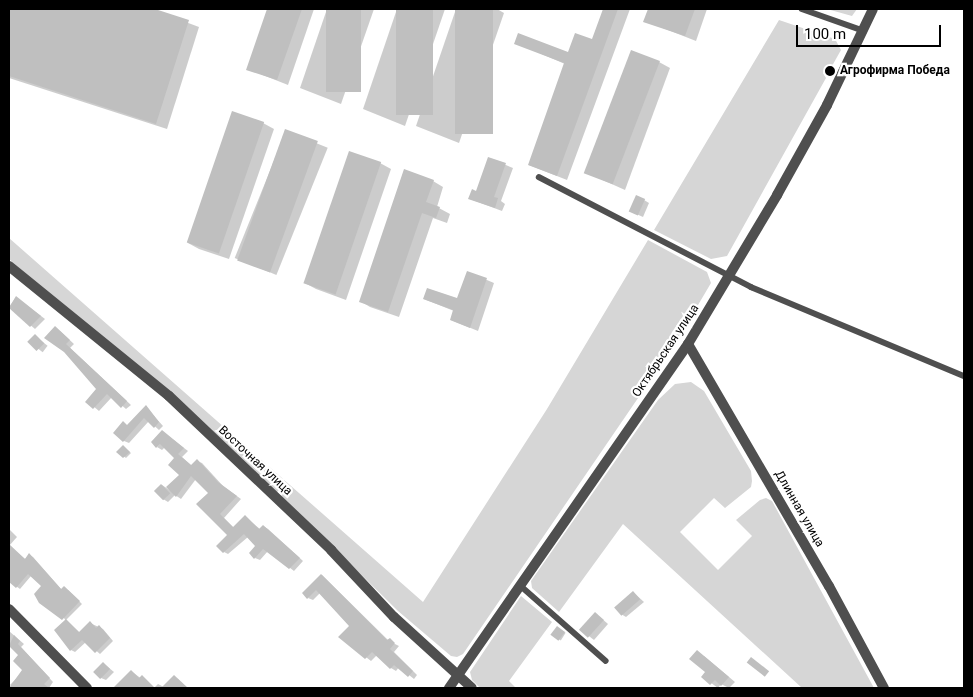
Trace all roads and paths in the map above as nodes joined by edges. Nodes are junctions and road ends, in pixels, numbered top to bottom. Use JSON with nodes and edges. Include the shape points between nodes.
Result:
{"nodes":[{"id":1,"x":802,"y":9,"type":"edge"},
{"id":2,"x":873,"y":9,"type":"edge"},
{"id":3,"x":864,"y":31,"type":"junction"},
{"id":4,"x":539,"y":177,"type":"dead end"},
{"id":5,"x":9,"y":266,"type":"edge"},
{"id":6,"x":730,"y":275,"type":"junction"},
{"id":7,"x":688,"y":344,"type":"junction"},
{"id":8,"x":964,"y":376,"type":"edge"},
{"id":9,"x":520,"y":586,"type":"junction"},
{"id":10,"x":9,"y":609,"type":"edge"},
{"id":11,"x":606,"y":661,"type":"dead end"},
{"id":12,"x":459,"y":676,"type":"junction"},
{"id":13,"x":87,"y":688,"type":"edge"},
{"id":14,"x":450,"y":688,"type":"edge"},
{"id":15,"x":472,"y":688,"type":"edge"},
{"id":16,"x":884,"y":688,"type":"edge"}],
"edges":[{"from":1,"to":3,"type":"lane"},
{"from":2,"to":3,"type":"street","name":"Октябрьская улица"},
{"from":3,"to":6,"type":"street","name":"Октябрьская улица","via":[[822,113]]},
{"from":4,"to":6,"type":"lane"},
{"from":5,"to":12,"type":"street","name":"Восточная улица","via":[[169,396],[331,550],[394,617]]},
{"from":6,"to":7,"type":"street","name":"Октябрьская улица"},
{"from":6,"to":8,"type":"lane"},
{"from":7,"to":9,"type":"street","name":"Октябрьская улица"},
{"from":7,"to":16,"type":"street","name":"Длинная улица","via":[[829,586]]},
{"from":9,"to":11,"type":"lane"},
{"from":9,"to":12,"type":"street","name":"Октябрьская улица"},
{"from":10,"to":13,"type":"street"},
{"from":12,"to":14,"type":"street","name":"Октябрьская улица"},
{"from":12,"to":15,"type":"street","name":"Восточная улица"}]}
